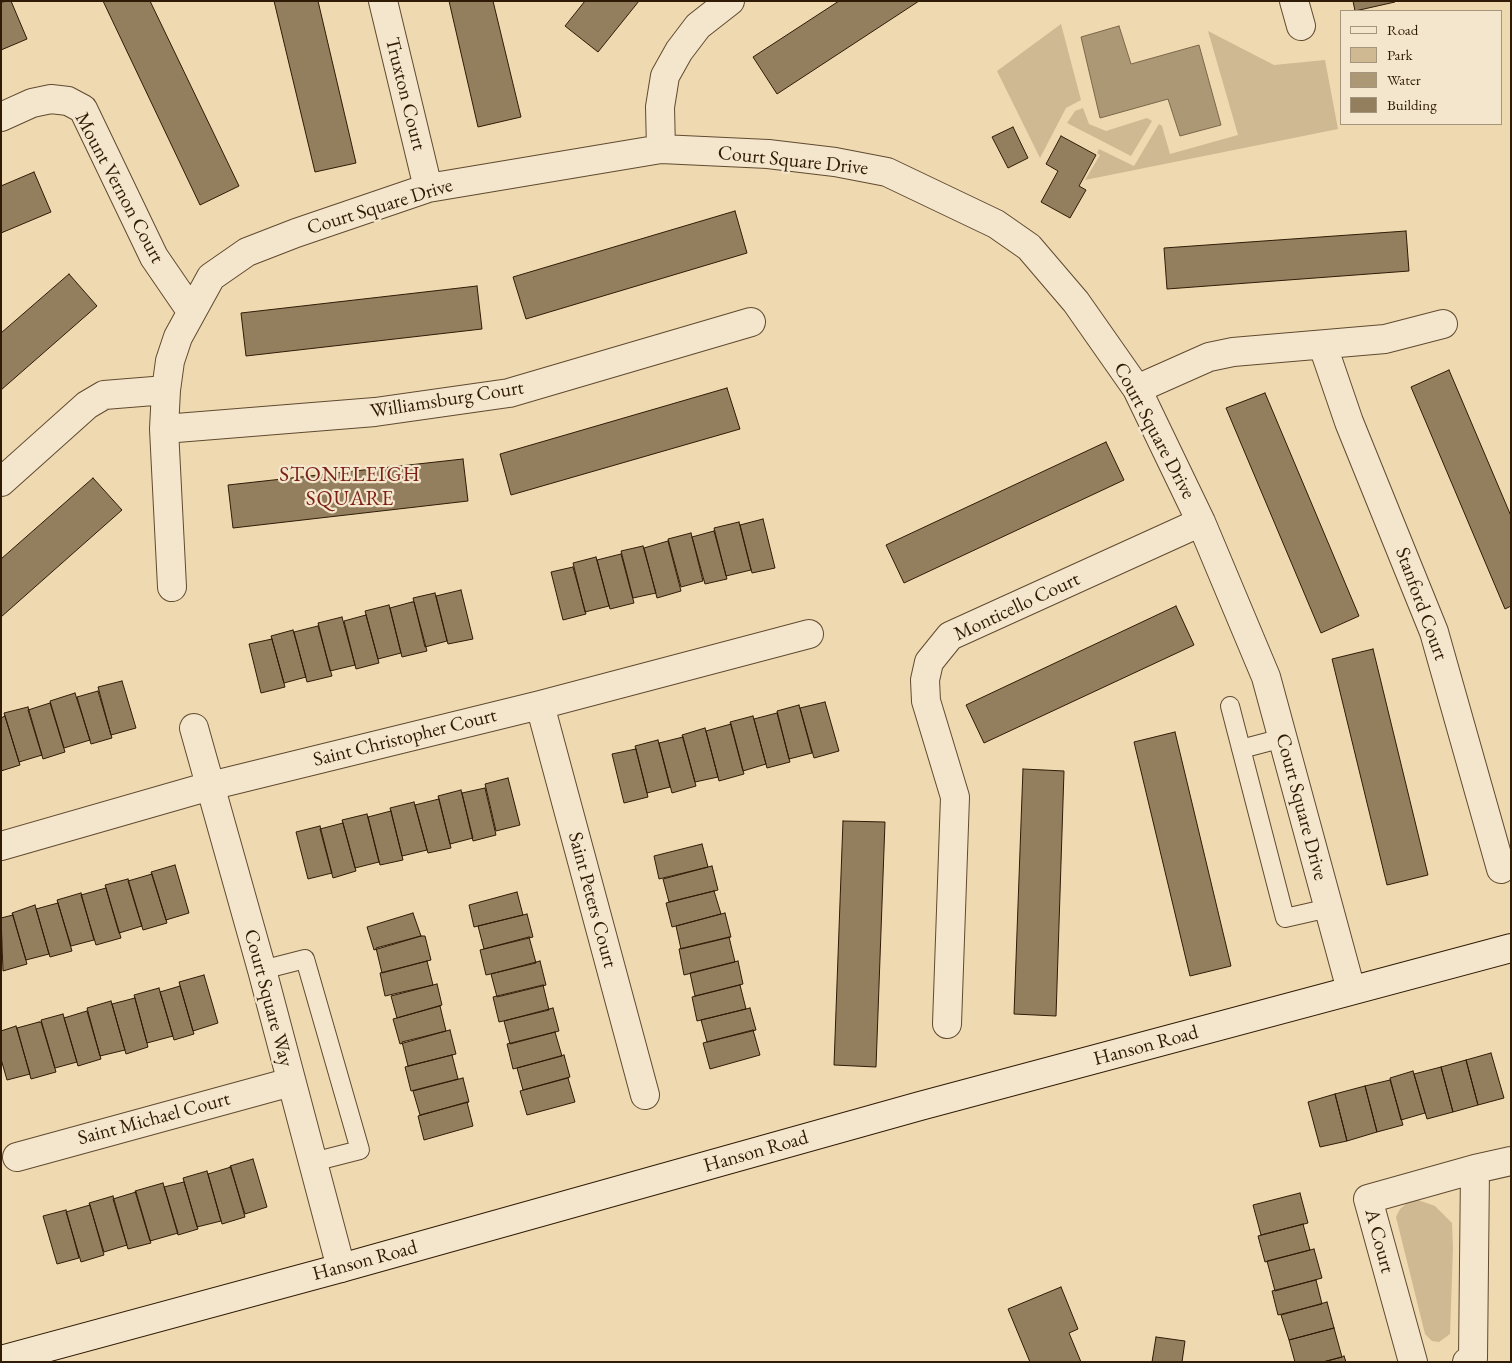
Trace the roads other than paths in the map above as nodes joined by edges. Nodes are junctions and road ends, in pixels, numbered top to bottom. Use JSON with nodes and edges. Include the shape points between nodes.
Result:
{"nodes":[{"id":1,"x":383,"y":1,"type":"edge"},
{"id":2,"x":730,"y":1,"type":"edge"},
{"id":3,"x":1,"y":117,"type":"edge"},
{"id":4,"x":661,"y":149,"type":"junction"},
{"id":5,"x":428,"y":188,"type":"junction"},
{"id":6,"x":191,"y":311,"type":"junction"},
{"id":7,"x":751,"y":322,"type":"dead end"},
{"id":8,"x":1444,"y":324,"type":"dead end"},
{"id":9,"x":1323,"y":346,"type":"junction"},
{"id":10,"x":1137,"y":389,"type":"junction"},
{"id":11,"x":166,"y":390,"type":"junction"},
{"id":12,"x":164,"y":430,"type":"junction"},
{"id":13,"x":1,"y":482,"type":"edge"},
{"id":14,"x":1201,"y":522,"type":"junction"},
{"id":15,"x":172,"y":587,"type":"dead end"},
{"id":16,"x":809,"y":634,"type":"dead end"},
{"id":17,"x":540,"y":705,"type":"junction"},
{"id":18,"x":1230,"y":706,"type":"dead end"},
{"id":19,"x":194,"y":728,"type":"dead end"},
{"id":20,"x":1283,"y":738,"type":"junction"},
{"id":21,"x":1241,"y":749,"type":"junction"},
{"id":22,"x":210,"y":786,"type":"junction"},
{"id":23,"x":1,"y":846,"type":"edge"},
{"id":24,"x":1500,"y":869,"type":"dead end"},
{"id":25,"x":1329,"y":908,"type":"junction"},
{"id":26,"x":1511,"y":948,"type":"edge"},
{"id":27,"x":262,"y":970,"type":"junction"},
{"id":28,"x":1351,"y":990,"type":"junction"},
{"id":29,"x":948,"y":1024,"type":"dead end"},
{"id":30,"x":291,"y":1082,"type":"junction"},
{"id":31,"x":645,"y":1096,"type":"dead end"},
{"id":32,"x":17,"y":1158,"type":"dead end"},
{"id":33,"x":1511,"y":1161,"type":"edge"},
{"id":34,"x":313,"y":1162,"type":"junction"},
{"id":35,"x":1475,"y":1169,"type":"junction"},
{"id":36,"x":341,"y":1268,"type":"junction"},
{"id":37,"x":1,"y":1360,"type":"edge"},
{"id":38,"x":1413,"y":1362,"type":"edge"},
{"id":39,"x":1467,"y":1362,"type":"edge"}],
"edges":[{"from":1,"to":5,"type":"street","name":"Truxton Court"},
{"from":2,"to":4,"type":"street","via":[[698,26],[665,76],[660,107]]},
{"from":3,"to":6,"type":"street","name":"Mount Vernon Court","via":[[32,103],[51,99],[68,101],[83,109],[154,257]]},
{"from":4,"to":5,"type":"street","name":"Court Square Drive"},
{"from":4,"to":10,"type":"street","name":"Court Square Drive","via":[[768,154],[886,172],[996,224],[1029,248],[1076,302]]},
{"from":5,"to":6,"type":"street","name":"Court Square Drive","via":[[247,252],[211,278]]},
{"from":6,"to":11,"type":"street","name":"Court Square Drive","via":[[178,337]]},
{"from":7,"to":12,"type":"street","name":"Williamsburg Court","via":[[509,394],[375,412]]},
{"from":8,"to":9,"type":"street","via":[[1386,339]]},
{"from":9,"to":10,"type":"street","via":[[1233,352],[1209,357]]},
{"from":9,"to":24,"type":"street","name":"Stanford Court","via":[[1349,422],[1434,632]]},
{"from":10,"to":14,"type":"street","name":"Court Square Drive"},
{"from":11,"to":12,"type":"street","name":"Court Square Drive"},
{"from":11,"to":13,"type":"street","via":[[104,395],[87,405]]},
{"from":12,"to":15,"type":"street","name":"Court Square Drive"},
{"from":14,"to":20,"type":"street","name":"Court Square Drive","via":[[1266,677]]},
{"from":14,"to":29,"type":"street","name":"Monticello Court","via":[[950,636],[929,662],[926,701],[954,797]]},
{"from":16,"to":17,"type":"street","name":"Saint Christopher Court"},
{"from":17,"to":22,"type":"street","name":"Saint Christopher Court"},
{"from":17,"to":31,"type":"street","name":"Saint Peters Court"},
{"from":18,"to":21,"type":"lane"},
{"from":19,"to":22,"type":"street","name":"Court Square Way"},
{"from":20,"to":21,"type":"lane"},
{"from":20,"to":25,"type":"street","name":"Court Square Drive"},
{"from":21,"to":25,"type":"lane","via":[[1285,918]]},
{"from":22,"to":23,"type":"street","name":"Saint Christopher Court"},
{"from":22,"to":27,"type":"street","name":"Court Square Way"},
{"from":25,"to":28,"type":"street","name":"Court Square Drive"},
{"from":26,"to":28,"type":"street","name":"Hanson Road"},
{"from":27,"to":30,"type":"street","name":"Court Square Way"},
{"from":27,"to":34,"type":"lane","via":[[305,959],[360,1150]]},
{"from":28,"to":36,"type":"street","name":"Hanson Road"},
{"from":30,"to":32,"type":"street","name":"Saint Michael Court"},
{"from":30,"to":34,"type":"street","name":"Court Square Way"},
{"from":33,"to":35,"type":"street","name":"A Court"},
{"from":34,"to":36,"type":"street","name":"Court Square Way"},
{"from":35,"to":38,"type":"street","name":"A Court","via":[[1368,1199]]},
{"from":35,"to":39,"type":"street","via":[[1473,1358]]},
{"from":36,"to":37,"type":"street","name":"Hanson Road"}]}
